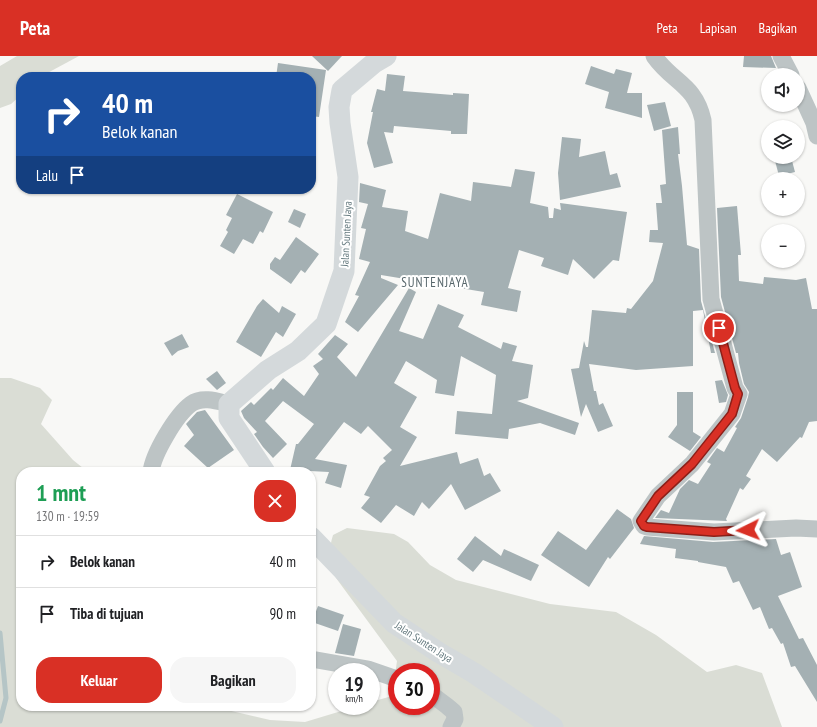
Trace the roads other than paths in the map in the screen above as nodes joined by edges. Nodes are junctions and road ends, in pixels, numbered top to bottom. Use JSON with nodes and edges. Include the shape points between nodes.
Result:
{"nodes":[{"id":1,"x":386,"y":56,"type":"edge"},
{"id":2,"x":654,"y":56,"type":"edge"},
{"id":3,"x":781,"y":56,"type":"edge"},
{"id":4,"x":787,"y":68,"type":"edge"},
{"id":5,"x":805,"y":103,"type":"edge"},
{"id":6,"x":817,"y":136,"type":"edge"},
{"id":7,"x":229,"y":404,"type":"junction"},
{"id":8,"x":152,"y":467,"type":"edge"},
{"id":9,"x":262,"y":467,"type":"edge"},
{"id":10,"x":817,"y":529,"type":"edge"},
{"id":11,"x":316,"y":541,"type":"edge"},
{"id":12,"x":316,"y":660,"type":"edge"},
{"id":13,"x":388,"y":676,"type":"edge"},
{"id":14,"x":440,"y":701,"type":"edge"},
{"id":15,"x":451,"y":727,"type":"edge"},
{"id":16,"x":553,"y":727,"type":"edge"}],
"edges":[{"from":1,"to":7,"type":"main road","name":"Jalan Sunten Jaya","via":[[342,90],[338,107],[348,176],[344,271],[326,324],[298,351],[268,370]]},
{"from":2,"to":10,"type":"street","via":[[661,66],[693,94],[701,110],[711,299],[738,394],[732,414],[692,464],[658,496],[641,521],[647,527],[714,532]]},
{"from":3,"to":4,"type":"street"},
{"from":5,"to":6,"type":"street"},
{"from":7,"to":8,"type":"street","via":[[208,399],[191,403],[174,424],[155,455]]},
{"from":7,"to":9,"type":"main road","via":[[229,418]]},
{"from":11,"to":16,"type":"main road","name":"Jalan Sunten Jaya","via":[[394,623]]},
{"from":12,"to":13,"type":"street","via":[[368,669]]},
{"from":14,"to":15,"type":"street","via":[[454,712],[455,719]]}]}
